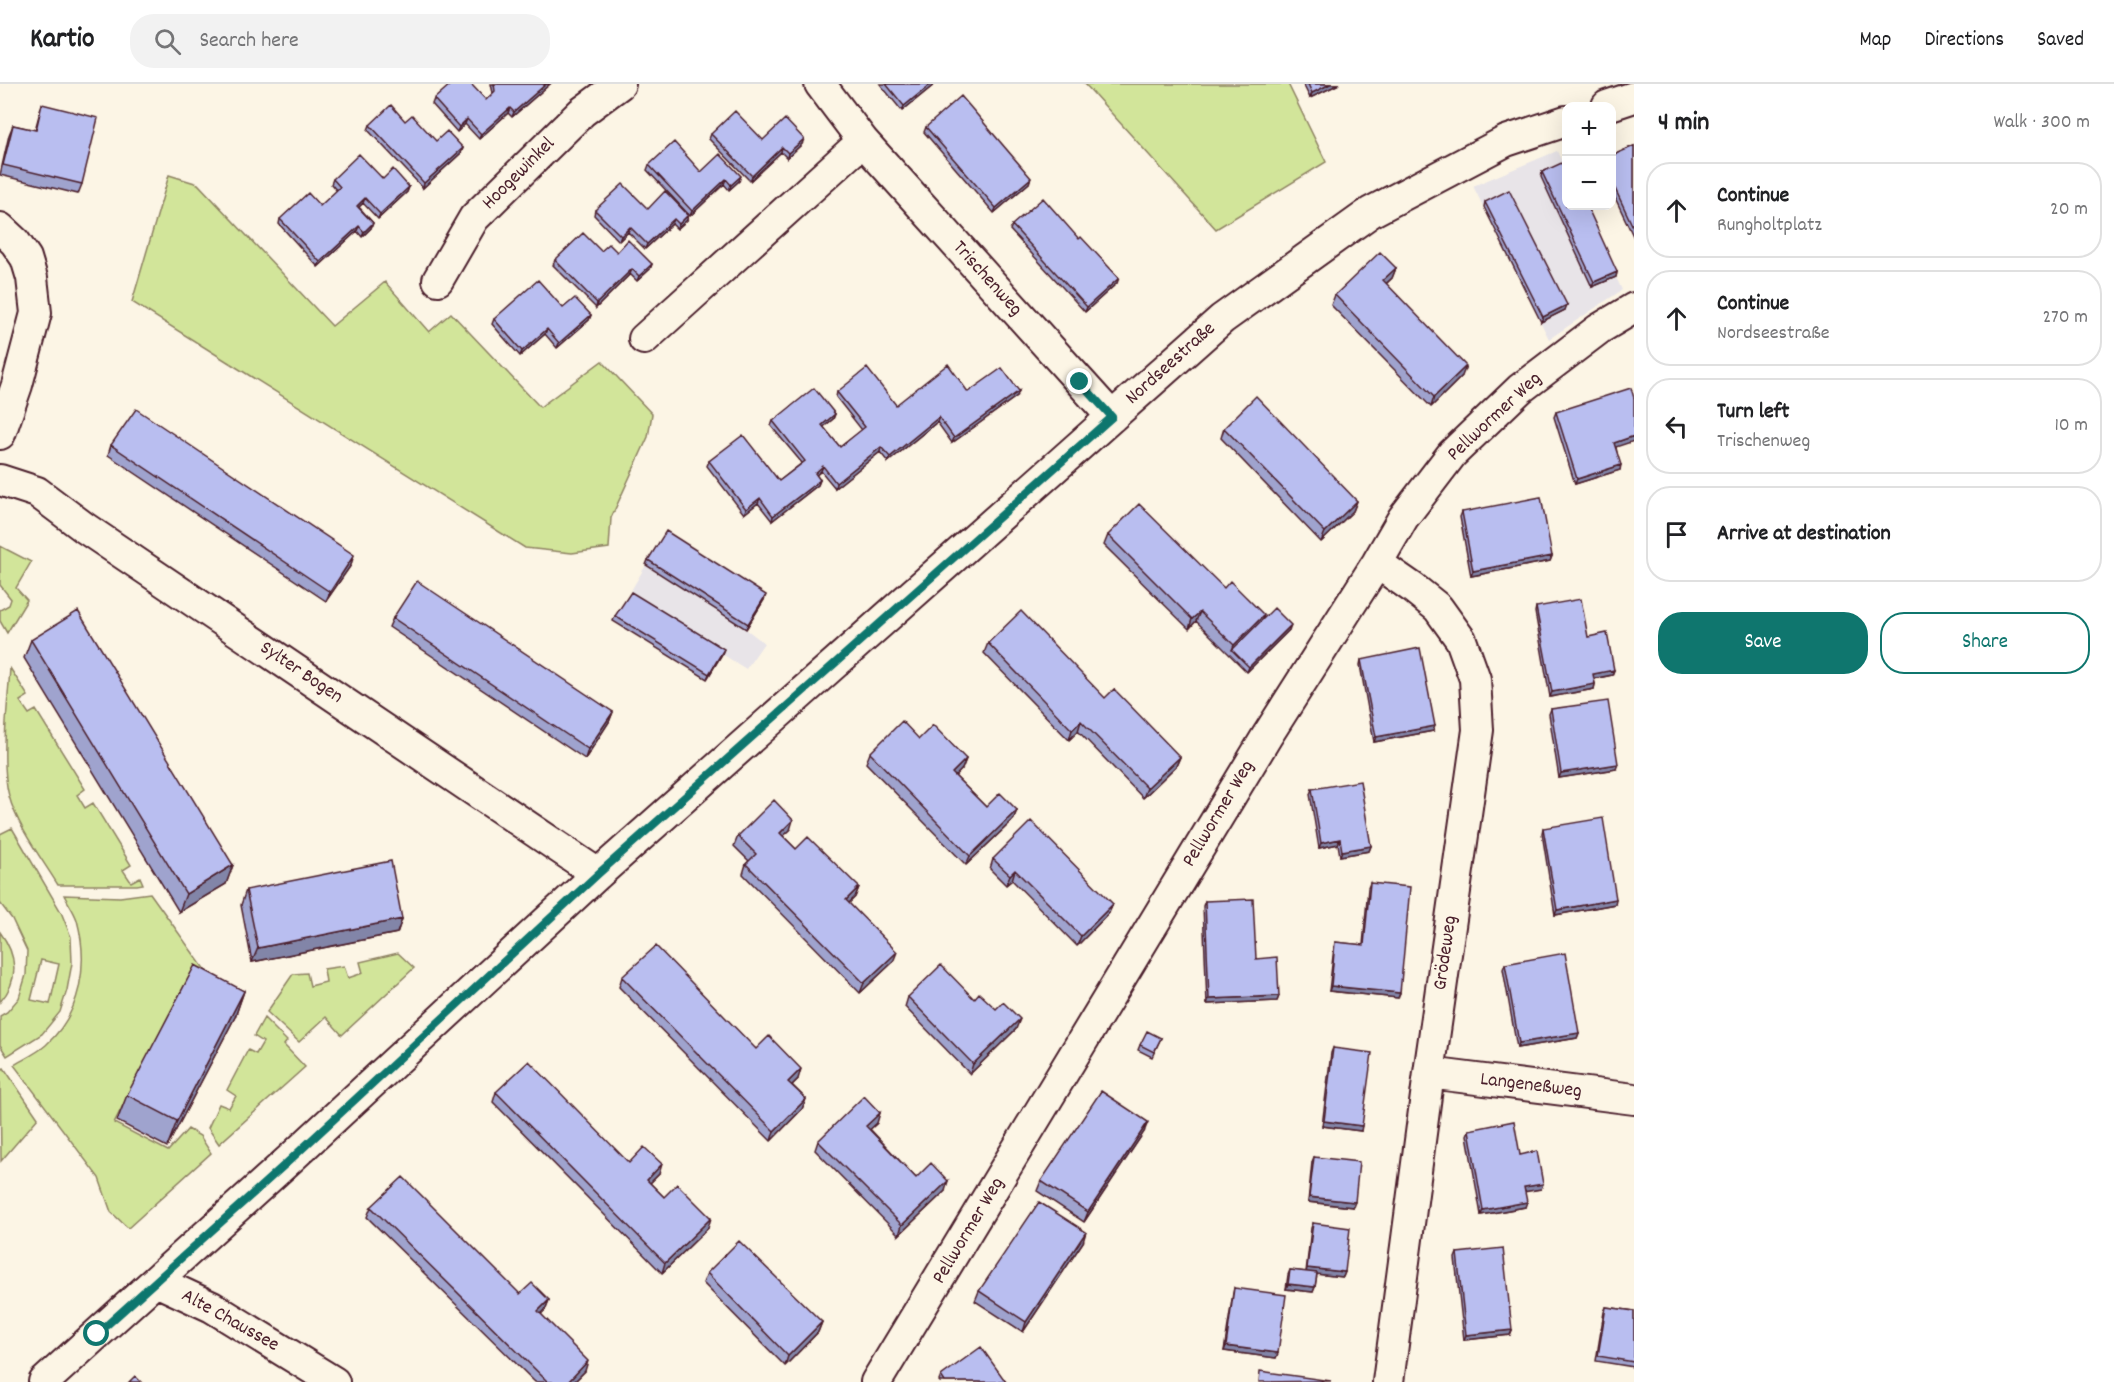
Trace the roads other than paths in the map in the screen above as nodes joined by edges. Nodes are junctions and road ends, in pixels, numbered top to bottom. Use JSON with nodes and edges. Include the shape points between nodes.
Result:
{"nodes":[{"id":1,"x":620,"y":84,"type":"edge"},
{"id":2,"x":820,"y":84,"type":"edge"},
{"id":3,"x":1634,"y":97,"type":"edge"},
{"id":4,"x":1616,"y":103,"type":"edge"},
{"id":5,"x":1562,"y":121,"type":"edge"},
{"id":6,"x":862,"y":141,"type":"junction"},
{"id":7,"x":0,"y":228,"type":"edge"},
{"id":8,"x":438,"y":280,"type":"dead end"},
{"id":9,"x":1634,"y":308,"type":"edge"},
{"id":10,"x":644,"y":339,"type":"dead end"},
{"id":11,"x":1112,"y":417,"type":"junction"},
{"id":12,"x":0,"y":434,"type":"edge"},
{"id":13,"x":0,"y":480,"type":"edge"},
{"id":14,"x":1377,"y":563,"type":"junction"},
{"id":15,"x":598,"y":874,"type":"junction"},
{"id":16,"x":1429,"y":1072,"type":"junction"},
{"id":17,"x":1634,"y":1099,"type":"edge"},
{"id":18,"x":156,"y":1281,"type":"junction"},
{"id":19,"x":44,"y":1382,"type":"edge"},
{"id":20,"x":334,"y":1382,"type":"edge"},
{"id":21,"x":876,"y":1382,"type":"edge"},
{"id":22,"x":1388,"y":1382,"type":"edge"}],
"edges":[{"from":1,"to":8,"type":"street","name":"Hoogewinkel","via":[[582,112],[474,218]]},
{"from":2,"to":6,"type":"street","name":"Trischenweg"},
{"from":3,"to":4,"type":"street"},
{"from":5,"to":11,"type":"street","name":"Nordseestraße","via":[[1506,141],[1371,212],[1222,319]]},
{"from":6,"to":10,"type":"street"},
{"from":6,"to":11,"type":"street","name":"Trischenweg"},
{"from":7,"to":12,"type":"street","via":[[26,258],[36,313]]},
{"from":9,"to":14,"type":"street","name":"Pellwormer Weg","via":[[1599,329],[1520,389],[1452,454],[1403,518]]},
{"from":11,"to":15,"type":"street","name":"Nordseestraße"},
{"from":13,"to":15,"type":"street","name":"Sylter Bogen","via":[[37,492]]},
{"from":14,"to":16,"type":"street","name":"Grödeweg","via":[[1438,608],[1461,640],[1475,679],[1478,730]]},
{"from":14,"to":21,"type":"street","name":"Pellwormer Weg","via":[[1267,736]]},
{"from":15,"to":18,"type":"street","name":"Nordseestraße"},
{"from":16,"to":17,"type":"street","name":"Langeneßweg"},
{"from":16,"to":22,"type":"street","name":"Grödeweg"},
{"from":18,"to":19,"type":"street","name":"Nordseestraße"},
{"from":18,"to":20,"type":"street","name":"Alte Chaussee","via":[[212,1307]]}]}
